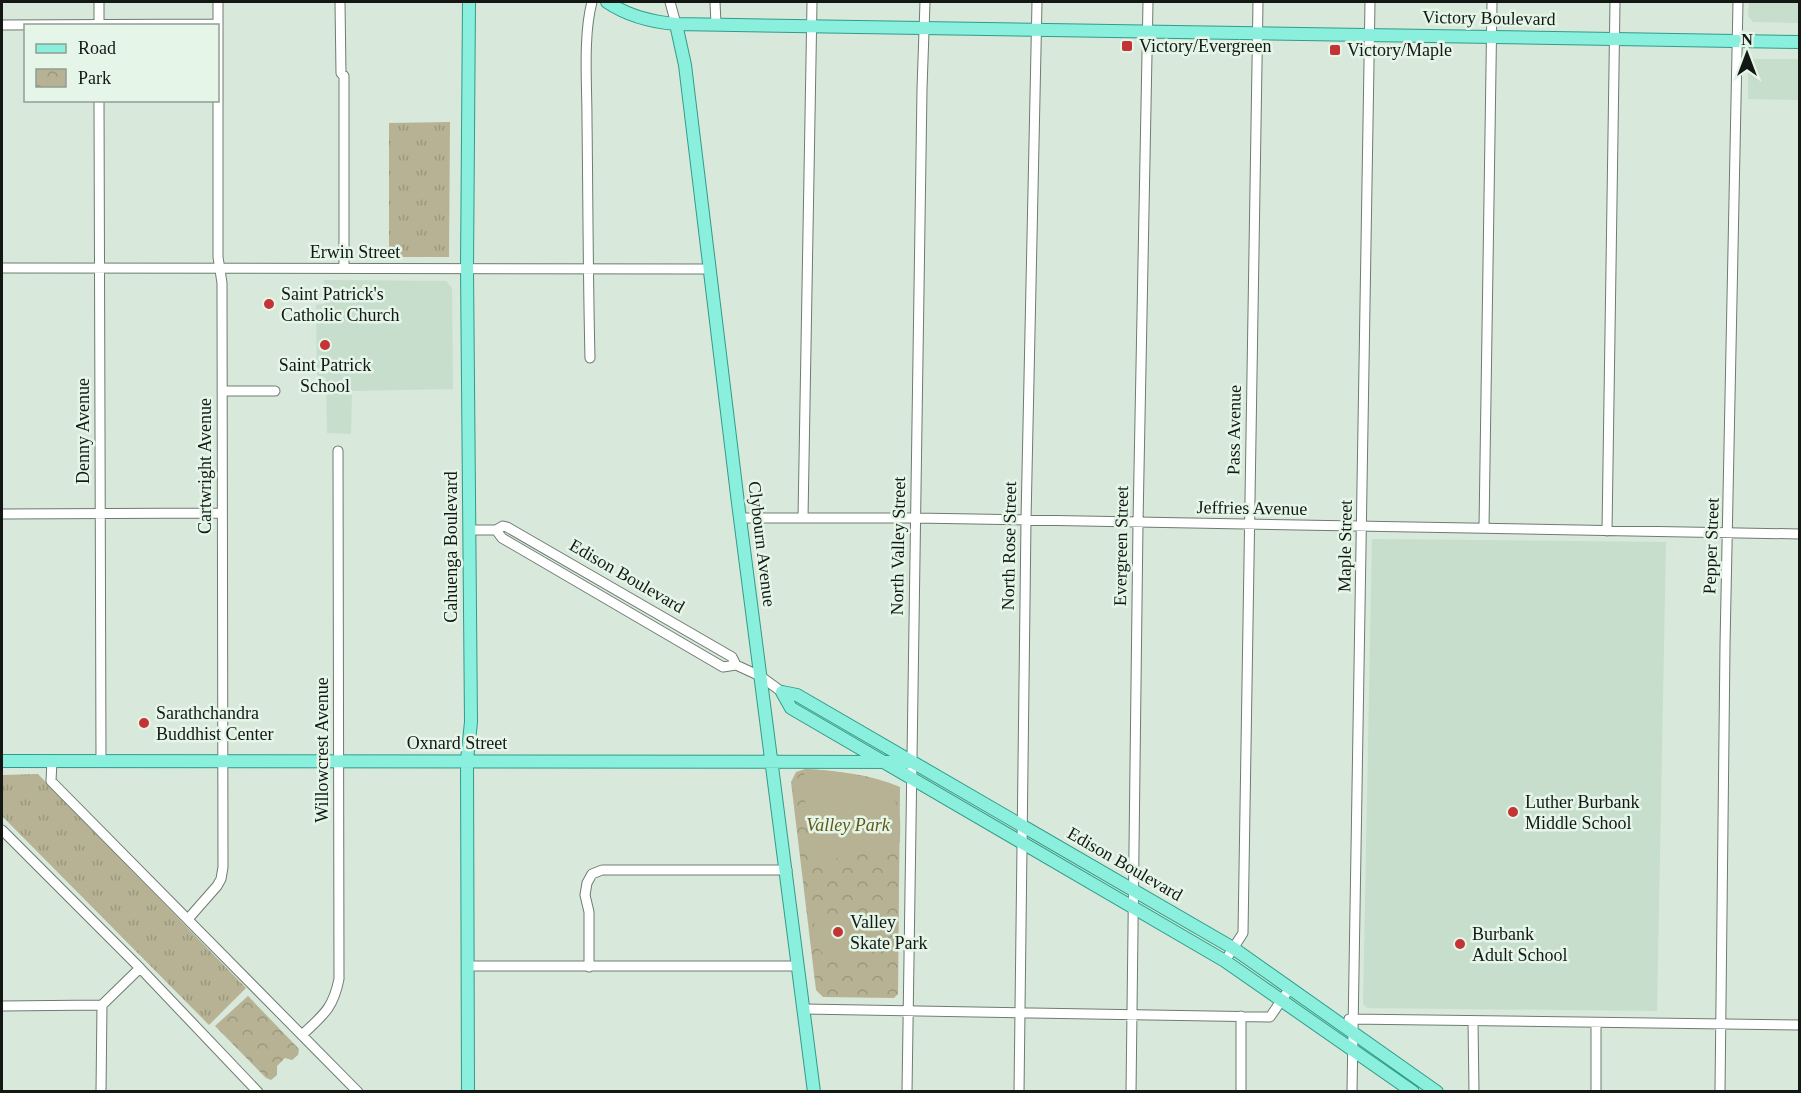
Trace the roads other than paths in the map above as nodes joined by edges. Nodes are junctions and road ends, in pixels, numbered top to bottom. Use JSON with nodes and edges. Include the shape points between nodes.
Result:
{"nodes":[{"id":1,"x":99,"y":2,"type":"edge"},
{"id":2,"x":218,"y":2,"type":"edge"},
{"id":3,"x":340,"y":2,"type":"edge"},
{"id":4,"x":469,"y":2,"type":"edge"},
{"id":5,"x":592,"y":2,"type":"edge"},
{"id":6,"x":607,"y":2,"type":"edge"},
{"id":7,"x":670,"y":2,"type":"edge"},
{"id":8,"x":715,"y":2,"type":"edge"},
{"id":9,"x":812,"y":2,"type":"edge"},
{"id":10,"x":925,"y":2,"type":"edge"},
{"id":11,"x":1036,"y":2,"type":"edge"},
{"id":12,"x":1148,"y":2,"type":"edge"},
{"id":13,"x":1258,"y":2,"type":"edge"},
{"id":14,"x":1370,"y":2,"type":"edge"},
{"id":15,"x":1492,"y":2,"type":"edge"},
{"id":16,"x":1615,"y":2,"type":"edge"},
{"id":17,"x":1738,"y":2,"type":"edge"},
{"id":18,"x":99,"y":24,"type":"edge"},
{"id":19,"x":218,"y":24,"type":"edge"},
{"id":20,"x":676,"y":24,"type":"junction"},
{"id":21,"x":716,"y":24,"type":"junction"},
{"id":22,"x":2,"y":25,"type":"edge"},
{"id":23,"x":24,"y":25,"type":"edge"},
{"id":24,"x":811,"y":25,"type":"junction"},
{"id":25,"x":924,"y":27,"type":"junction"},
{"id":26,"x":1036,"y":29,"type":"junction"},
{"id":27,"x":1147,"y":31,"type":"junction"},
{"id":28,"x":1258,"y":32,"type":"junction"},
{"id":29,"x":1370,"y":34,"type":"junction"},
{"id":30,"x":1492,"y":36,"type":"junction"},
{"id":31,"x":1615,"y":39,"type":"junction"},
{"id":32,"x":1737,"y":41,"type":"junction"},
{"id":33,"x":1800,"y":42,"type":"edge"},
{"id":34,"x":99,"y":102,"type":"edge"},
{"id":35,"x":218,"y":102,"type":"edge"},
{"id":36,"x":2,"y":268,"type":"edge"},
{"id":37,"x":99,"y":268,"type":"junction"},
{"id":38,"x":344,"y":268,"type":"junction"},
{"id":39,"x":220,"y":269,"type":"junction"},
{"id":40,"x":467,"y":269,"type":"junction"},
{"id":41,"x":588,"y":269,"type":"junction"},
{"id":42,"x":709,"y":269,"type":"junction"},
{"id":43,"x":591,"y":358,"type":"dead end"},
{"id":44,"x":222,"y":391,"type":"junction"},
{"id":45,"x":275,"y":391,"type":"dead end"},
{"id":46,"x":338,"y":451,"type":"dead end"},
{"id":47,"x":221,"y":513,"type":"junction"},
{"id":48,"x":2,"y":514,"type":"edge"},
{"id":49,"x":100,"y":514,"type":"junction"},
{"id":50,"x":740,"y":518,"type":"junction"},
{"id":51,"x":803,"y":518,"type":"junction"},
{"id":52,"x":915,"y":518,"type":"junction"},
{"id":53,"x":1026,"y":520,"type":"junction"},
{"id":54,"x":1138,"y":523,"type":"junction"},
{"id":55,"x":1249,"y":524,"type":"junction"},
{"id":56,"x":1361,"y":527,"type":"junction"},
{"id":57,"x":1484,"y":528,"type":"junction"},
{"id":58,"x":469,"y":530,"type":"junction"},
{"id":59,"x":1607,"y":531,"type":"junction"},
{"id":60,"x":1729,"y":533,"type":"junction"},
{"id":61,"x":1800,"y":534,"type":"edge"},
{"id":62,"x":760,"y":676,"type":"junction"},
{"id":63,"x":782,"y":692,"type":"junction"},
{"id":64,"x":467,"y":760,"type":"junction"},
{"id":65,"x":2,"y":761,"type":"edge"},
{"id":66,"x":52,"y":761,"type":"junction"},
{"id":67,"x":101,"y":761,"type":"junction"},
{"id":68,"x":223,"y":761,"type":"junction"},
{"id":69,"x":338,"y":761,"type":"junction"},
{"id":70,"x":772,"y":761,"type":"junction"},
{"id":71,"x":882,"y":762,"type":"junction"},
{"id":72,"x":912,"y":762,"type":"junction"},
{"id":73,"x":912,"y":779,"type":"junction"},
{"id":74,"x":1022,"y":826,"type":"junction"},
{"id":75,"x":2,"y":830,"type":"edge"},
{"id":76,"x":1021,"y":843,"type":"junction"},
{"id":77,"x":787,"y":870,"type":"junction"},
{"id":78,"x":1134,"y":890,"type":"junction"},
{"id":79,"x":1134,"y":908,"type":"junction"},
{"id":80,"x":188,"y":919,"type":"junction"},
{"id":81,"x":1233,"y":948,"type":"junction"},
{"id":82,"x":1225,"y":961,"type":"junction"},
{"id":83,"x":468,"y":966,"type":"junction"},
{"id":84,"x":798,"y":966,"type":"junction"},
{"id":85,"x":589,"y":967,"type":"junction"},
{"id":86,"x":140,"y":968,"type":"junction"},
{"id":87,"x":1290,"y":988,"type":"junction"},
{"id":88,"x":1281,"y":1001,"type":"junction"},
{"id":89,"x":102,"y":1005,"type":"junction"},
{"id":90,"x":2,"y":1006,"type":"edge"},
{"id":91,"x":804,"y":1009,"type":"junction"},
{"id":92,"x":909,"y":1010,"type":"junction"},
{"id":93,"x":1020,"y":1013,"type":"junction"},
{"id":94,"x":1132,"y":1014,"type":"junction"},
{"id":95,"x":1241,"y":1017,"type":"junction"},
{"id":96,"x":1352,"y":1018,"type":"junction"},
{"id":97,"x":1336,"y":1019,"type":"junction"},
{"id":98,"x":1473,"y":1021,"type":"junction"},
{"id":99,"x":1596,"y":1023,"type":"junction"},
{"id":100,"x":1721,"y":1025,"type":"junction"},
{"id":101,"x":1800,"y":1025,"type":"edge"},
{"id":102,"x":1353,"y":1032,"type":"junction"},
{"id":103,"x":302,"y":1035,"type":"junction"},
{"id":104,"x":1353,"y":1050,"type":"junction"},
{"id":105,"x":101,"y":1092,"type":"edge"},
{"id":106,"x":258,"y":1092,"type":"edge"},
{"id":107,"x":358,"y":1092,"type":"edge"},
{"id":108,"x":468,"y":1092,"type":"edge"},
{"id":109,"x":814,"y":1092,"type":"edge"},
{"id":110,"x":907,"y":1092,"type":"edge"},
{"id":111,"x":1019,"y":1092,"type":"edge"},
{"id":112,"x":1131,"y":1092,"type":"edge"},
{"id":113,"x":1241,"y":1092,"type":"edge"},
{"id":114,"x":1352,"y":1092,"type":"edge"},
{"id":115,"x":1413,"y":1092,"type":"edge"},
{"id":116,"x":1437,"y":1092,"type":"edge"},
{"id":117,"x":1474,"y":1092,"type":"edge"},
{"id":118,"x":1596,"y":1092,"type":"edge"},
{"id":119,"x":1720,"y":1092,"type":"edge"}],
"edges":[{"from":1,"to":18,"type":"street"},
{"from":2,"to":19,"type":"street","name":"Cartwright Avenue"},
{"from":3,"to":38,"type":"street"},
{"from":4,"to":40,"type":"main road","name":"Cahuenga Boulevard"},
{"from":5,"to":41,"type":"street","via":[[587,61]]},
{"from":6,"to":20,"type":"main road","name":"Victory Boulevard","via":[[649,21]]},
{"from":7,"to":20,"type":"street","name":"Clybourn Avenue"},
{"from":8,"to":21,"type":"street"},
{"from":9,"to":24,"type":"street"},
{"from":10,"to":25,"type":"street","name":"North Valley Street"},
{"from":11,"to":26,"type":"street","name":"North Rose Street"},
{"from":12,"to":27,"type":"street","name":"Evergreen Street"},
{"from":13,"to":28,"type":"street","name":"Pass Avenue"},
{"from":14,"to":29,"type":"street","name":"Maple Street"},
{"from":15,"to":30,"type":"street"},
{"from":16,"to":31,"type":"street"},
{"from":17,"to":32,"type":"street","name":"Pepper Street"},
{"from":20,"to":21,"type":"main road","name":"Victory Boulevard"},
{"from":20,"to":42,"type":"main road","name":"Clybourn Avenue","via":[[685,65]]},
{"from":21,"to":24,"type":"main road","name":"Victory Boulevard"},
{"from":22,"to":23,"type":"street"},
{"from":24,"to":25,"type":"main road","name":"Victory Boulevard"},
{"from":24,"to":51,"type":"street"},
{"from":25,"to":26,"type":"main road","name":"Victory Boulevard"},
{"from":25,"to":52,"type":"street","name":"North Valley Street"},
{"from":26,"to":27,"type":"main road","name":"Victory Boulevard"},
{"from":26,"to":53,"type":"street","name":"North Rose Street"},
{"from":27,"to":28,"type":"main road","name":"Victory Boulevard"},
{"from":27,"to":54,"type":"street","name":"Evergreen Street"},
{"from":28,"to":29,"type":"main road","name":"Victory Boulevard"},
{"from":28,"to":55,"type":"street","name":"Pass Avenue"},
{"from":29,"to":30,"type":"main road","name":"Victory Boulevard"},
{"from":29,"to":56,"type":"street","name":"Maple Street"},
{"from":30,"to":31,"type":"main road","name":"Victory Boulevard"},
{"from":30,"to":57,"type":"street"},
{"from":31,"to":32,"type":"main road","name":"Victory Boulevard"},
{"from":31,"to":59,"type":"street"},
{"from":32,"to":33,"type":"main road","name":"Victory Boulevard"},
{"from":32,"to":60,"type":"street","name":"Pepper Street"},
{"from":34,"to":37,"type":"street","name":"Denny Avenue"},
{"from":35,"to":39,"type":"street","name":"Cartwright Avenue"},
{"from":36,"to":37,"type":"street","name":"Erwin Street"},
{"from":37,"to":39,"type":"street","name":"Erwin Street"},
{"from":37,"to":49,"type":"street","name":"Denny Avenue"},
{"from":38,"to":39,"type":"street","name":"Erwin Street"},
{"from":38,"to":40,"type":"street","name":"Erwin Street"},
{"from":39,"to":44,"type":"street","name":"Cartwright Avenue"},
{"from":40,"to":41,"type":"street","name":"Erwin Street"},
{"from":40,"to":58,"type":"main road","name":"Cahuenga Boulevard"},
{"from":41,"to":42,"type":"street","name":"Erwin Street"},
{"from":41,"to":43,"type":"street"},
{"from":42,"to":50,"type":"main road","name":"Clybourn Avenue"},
{"from":44,"to":45,"type":"street"},
{"from":44,"to":47,"type":"street","name":"Cartwright Avenue"},
{"from":46,"to":69,"type":"street","name":"Willowcrest Avenue"},
{"from":47,"to":49,"type":"street"},
{"from":47,"to":68,"type":"street","name":"Cartwright Avenue"},
{"from":48,"to":49,"type":"street"},
{"from":49,"to":67,"type":"street","name":"Denny Avenue"},
{"from":50,"to":51,"type":"street","name":"Jeffries Avenue"},
{"from":50,"to":62,"type":"main road","name":"Clybourn Avenue"},
{"from":51,"to":52,"type":"street","name":"Jeffries Avenue"},
{"from":52,"to":53,"type":"street","name":"Jeffries Avenue"},
{"from":52,"to":72,"type":"street","name":"North Valley Street"},
{"from":53,"to":54,"type":"street","name":"Jeffries Avenue"},
{"from":53,"to":74,"type":"street","name":"North Rose Street"},
{"from":54,"to":55,"type":"street","name":"Jeffries Avenue"},
{"from":54,"to":78,"type":"street","name":"Evergreen Street"},
{"from":55,"to":56,"type":"street","name":"Jeffries Avenue"},
{"from":55,"to":81,"type":"street","name":"Pass Avenue","via":[[1243,933]]},
{"from":56,"to":57,"type":"street","name":"Jeffries Avenue"},
{"from":56,"to":96,"type":"street","name":"Maple Street"},
{"from":57,"to":59,"type":"street","name":"Jeffries Avenue"},
{"from":58,"to":62,"type":"street","name":"Edison Boulevard","via":[[496,530],[502,538],[723,668],[736,665]]},
{"from":58,"to":64,"type":"main road","name":"Cahuenga Boulevard","via":[[471,722]]},
{"from":59,"to":60,"type":"street","name":"Jeffries Avenue"},
{"from":60,"to":61,"type":"street","name":"Jeffries Avenue"},
{"from":60,"to":100,"type":"street","name":"Pepper Street"},
{"from":62,"to":63,"type":"street","name":"Edison Boulevard"},
{"from":62,"to":70,"type":"main road","name":"Clybourn Avenue"},
{"from":63,"to":71,"type":"main road","name":"Edison Boulevard","via":[[790,708]]},
{"from":63,"to":72,"type":"main road","name":"Edison Boulevard","via":[[797,695]]},
{"from":64,"to":69,"type":"main road","name":"Oxnard Street"},
{"from":64,"to":70,"type":"main road","name":"Oxnard Street"},
{"from":64,"to":83,"type":"main road","name":"Cahuenga Boulevard"},
{"from":65,"to":66,"type":"main road","name":"Oxnard Street"},
{"from":66,"to":67,"type":"main road","name":"Oxnard Street"},
{"from":66,"to":80,"type":"street","via":[[51,781]]},
{"from":67,"to":68,"type":"main road","name":"Oxnard Street"},
{"from":68,"to":69,"type":"main road","name":"Oxnard Street"},
{"from":68,"to":80,"type":"street","name":"Cartwright Avenue","via":[[224,867],[217,886]]},
{"from":69,"to":103,"type":"street","name":"Willowcrest Avenue","via":[[339,979],[327,1011]]},
{"from":70,"to":71,"type":"main road","name":"Oxnard Street"},
{"from":70,"to":77,"type":"main road","name":"Clybourn Avenue"},
{"from":71,"to":72,"type":"main road","name":"Oxnard Street"},
{"from":71,"to":73,"type":"main road","name":"Edison Boulevard"},
{"from":72,"to":73,"type":"street","name":"North Valley Street"},
{"from":72,"to":74,"type":"main road","name":"Edison Boulevard"},
{"from":73,"to":76,"type":"main road","name":"Edison Boulevard"},
{"from":73,"to":92,"type":"street","name":"North Valley Street"},
{"from":74,"to":76,"type":"street","name":"North Rose Street"},
{"from":74,"to":78,"type":"main road","name":"Edison Boulevard"},
{"from":75,"to":86,"type":"street"},
{"from":76,"to":79,"type":"main road","name":"Edison Boulevard"},
{"from":76,"to":93,"type":"street","name":"North Rose Street"},
{"from":77,"to":84,"type":"main road","name":"Clybourn Avenue"},
{"from":77,"to":85,"type":"street","via":[[602,870],[592,874],[585,895],[589,912]]},
{"from":78,"to":79,"type":"street","name":"Evergreen Street"},
{"from":78,"to":81,"type":"main road","name":"Edison Boulevard"},
{"from":79,"to":82,"type":"main road","name":"Edison Boulevard"},
{"from":79,"to":94,"type":"street","name":"Evergreen Street"},
{"from":80,"to":103,"type":"street"},
{"from":81,"to":82,"type":"street","name":"Pass Avenue"},
{"from":81,"to":87,"type":"main road","name":"Edison Boulevard"},
{"from":82,"to":88,"type":"main road","name":"Edison Boulevard"},
{"from":83,"to":85,"type":"street"},
{"from":83,"to":108,"type":"main road","name":"Cahuenga Boulevard"},
{"from":84,"to":85,"type":"street"},
{"from":84,"to":91,"type":"main road","name":"Clybourn Avenue"},
{"from":86,"to":89,"type":"street"},
{"from":86,"to":106,"type":"street"},
{"from":87,"to":88,"type":"street"},
{"from":87,"to":97,"type":"main road","name":"Edison Boulevard"},
{"from":88,"to":95,"type":"street","via":[[1270,1017]]},
{"from":88,"to":104,"type":"main road","name":"Edison Boulevard"},
{"from":89,"to":90,"type":"street"},
{"from":89,"to":105,"type":"street"},
{"from":91,"to":92,"type":"street"},
{"from":91,"to":109,"type":"main road","name":"Clybourn Avenue"},
{"from":92,"to":93,"type":"street"},
{"from":92,"to":110,"type":"street","name":"North Valley Street"},
{"from":93,"to":94,"type":"street"},
{"from":93,"to":111,"type":"street","name":"North Rose Street"},
{"from":94,"to":95,"type":"street"},
{"from":94,"to":112,"type":"street","name":"Evergreen Street"},
{"from":95,"to":113,"type":"street"},
{"from":96,"to":97,"type":"street"},
{"from":96,"to":98,"type":"street"},
{"from":96,"to":102,"type":"street","name":"Maple Street"},
{"from":97,"to":102,"type":"main road","name":"Edison Boulevard"},
{"from":98,"to":99,"type":"street"},
{"from":98,"to":117,"type":"street"},
{"from":99,"to":100,"type":"street"},
{"from":99,"to":118,"type":"street"},
{"from":100,"to":101,"type":"street"},
{"from":100,"to":119,"type":"street","name":"Pepper Street"},
{"from":102,"to":104,"type":"street","name":"Maple Street"},
{"from":102,"to":116,"type":"main road","name":"Edison Boulevard"},
{"from":103,"to":107,"type":"street"},
{"from":104,"to":114,"type":"street","name":"Maple Street"},
{"from":104,"to":115,"type":"main road","name":"Edison Boulevard"}]}
